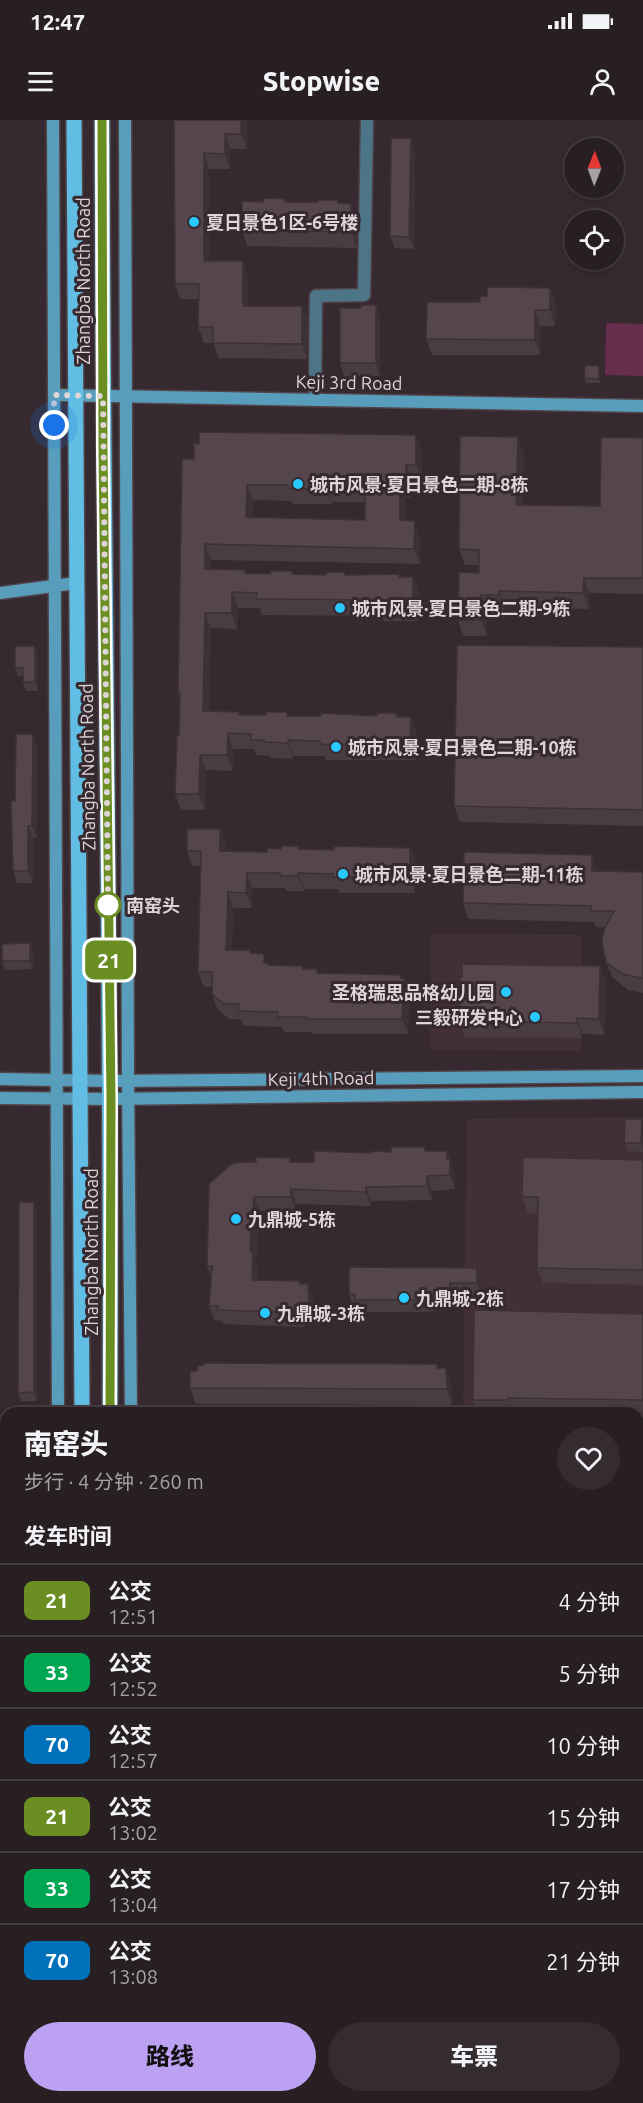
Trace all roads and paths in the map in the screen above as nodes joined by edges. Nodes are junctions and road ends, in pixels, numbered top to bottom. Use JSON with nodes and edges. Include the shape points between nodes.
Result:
{"nodes":[{"id":1,"x":53,"y":120,"type":"edge"},
{"id":2,"x":74,"y":120,"type":"edge"},
{"id":3,"x":102,"y":120,"type":"edge"},
{"id":4,"x":126,"y":120,"type":"edge"},
{"id":5,"x":367,"y":120,"type":"edge"},
{"id":6,"x":54,"y":395,"type":"junction"},
{"id":7,"x":75,"y":396,"type":"junction"},
{"id":8,"x":103,"y":396,"type":"junction"},
{"id":9,"x":126,"y":396,"type":"junction"},
{"id":10,"x":315,"y":400,"type":"junction"},
{"id":11,"x":643,"y":405,"type":"edge"},
{"id":12,"x":76,"y":583,"type":"junction"},
{"id":13,"x":55,"y":586,"type":"junction"},
{"id":14,"x":0,"y":593,"type":"edge"},
{"id":15,"x":643,"y":1076,"type":"edge"},
{"id":16,"x":0,"y":1079,"type":"edge"},
{"id":17,"x":56,"y":1080,"type":"junction"},
{"id":18,"x":79,"y":1081,"type":"junction"},
{"id":19,"x":111,"y":1081,"type":"junction"},
{"id":20,"x":128,"y":1081,"type":"junction"},
{"id":21,"x":643,"y":1092,"type":"edge"},
{"id":22,"x":0,"y":1098,"type":"edge"},
{"id":23,"x":56,"y":1098,"type":"junction"},
{"id":24,"x":111,"y":1098,"type":"junction"},
{"id":25,"x":128,"y":1098,"type":"junction"},
{"id":26,"x":79,"y":1099,"type":"junction"},
{"id":27,"x":58,"y":1407,"type":"edge"},
{"id":28,"x":82,"y":1407,"type":"edge"},
{"id":29,"x":110,"y":1407,"type":"edge"},
{"id":30,"x":131,"y":1407,"type":"edge"}],
"edges":[{"from":1,"to":6,"type":"main road"},
{"from":2,"to":7,"type":"main road","name":"Zhangba North Road"},
{"from":3,"to":8,"type":"main road","name":"Zhangba North Road"},
{"from":4,"to":9,"type":"main road"},
{"from":5,"to":10,"type":"street","via":[[364,295],[316,296]]},
{"from":6,"to":7,"type":"main road","name":"Keji 3rd Road"},
{"from":6,"to":13,"type":"main road"},
{"from":7,"to":8,"type":"main road","name":"Keji 3rd Road"},
{"from":7,"to":12,"type":"main road","name":"Zhangba North Road"},
{"from":8,"to":9,"type":"main road","name":"Keji 3rd Road"},
{"from":8,"to":19,"type":"main road","name":"Zhangba North Road"},
{"from":9,"to":10,"type":"main road","name":"Keji 3rd Road"},
{"from":9,"to":20,"type":"main road"},
{"from":10,"to":11,"type":"main road","name":"Keji 3rd Road"},
{"from":12,"to":13,"type":"main road"},
{"from":12,"to":18,"type":"main road","name":"Zhangba North Road"},
{"from":13,"to":14,"type":"main road"},
{"from":13,"to":17,"type":"main road"},
{"from":15,"to":20,"type":"main road","name":"Keji 4th Road"},
{"from":16,"to":17,"type":"main road","name":"Keji 4th Road"},
{"from":17,"to":18,"type":"main road","name":"Keji 4th Road"},
{"from":17,"to":23,"type":"main road"},
{"from":18,"to":19,"type":"main road","name":"Keji 4th Road"},
{"from":18,"to":26,"type":"main road","name":"Zhangba North Road"},
{"from":19,"to":20,"type":"main road","name":"Keji 4th Road"},
{"from":19,"to":24,"type":"main road","name":"Zhangba North Road"},
{"from":20,"to":25,"type":"main road"},
{"from":21,"to":25,"type":"main road","name":"Keji 4th Road"},
{"from":22,"to":23,"type":"main road","name":"Keji 4th Road"},
{"from":23,"to":26,"type":"main road","name":"Keji 4th Road"},
{"from":23,"to":27,"type":"main road"},
{"from":24,"to":25,"type":"main road","name":"Keji 4th Road"},
{"from":24,"to":26,"type":"main road","name":"Keji 4th Road"},
{"from":24,"to":29,"type":"main road","name":"Zhangba North Road"},
{"from":25,"to":30,"type":"main road"},
{"from":26,"to":28,"type":"main road","name":"Zhangba North Road"}]}
